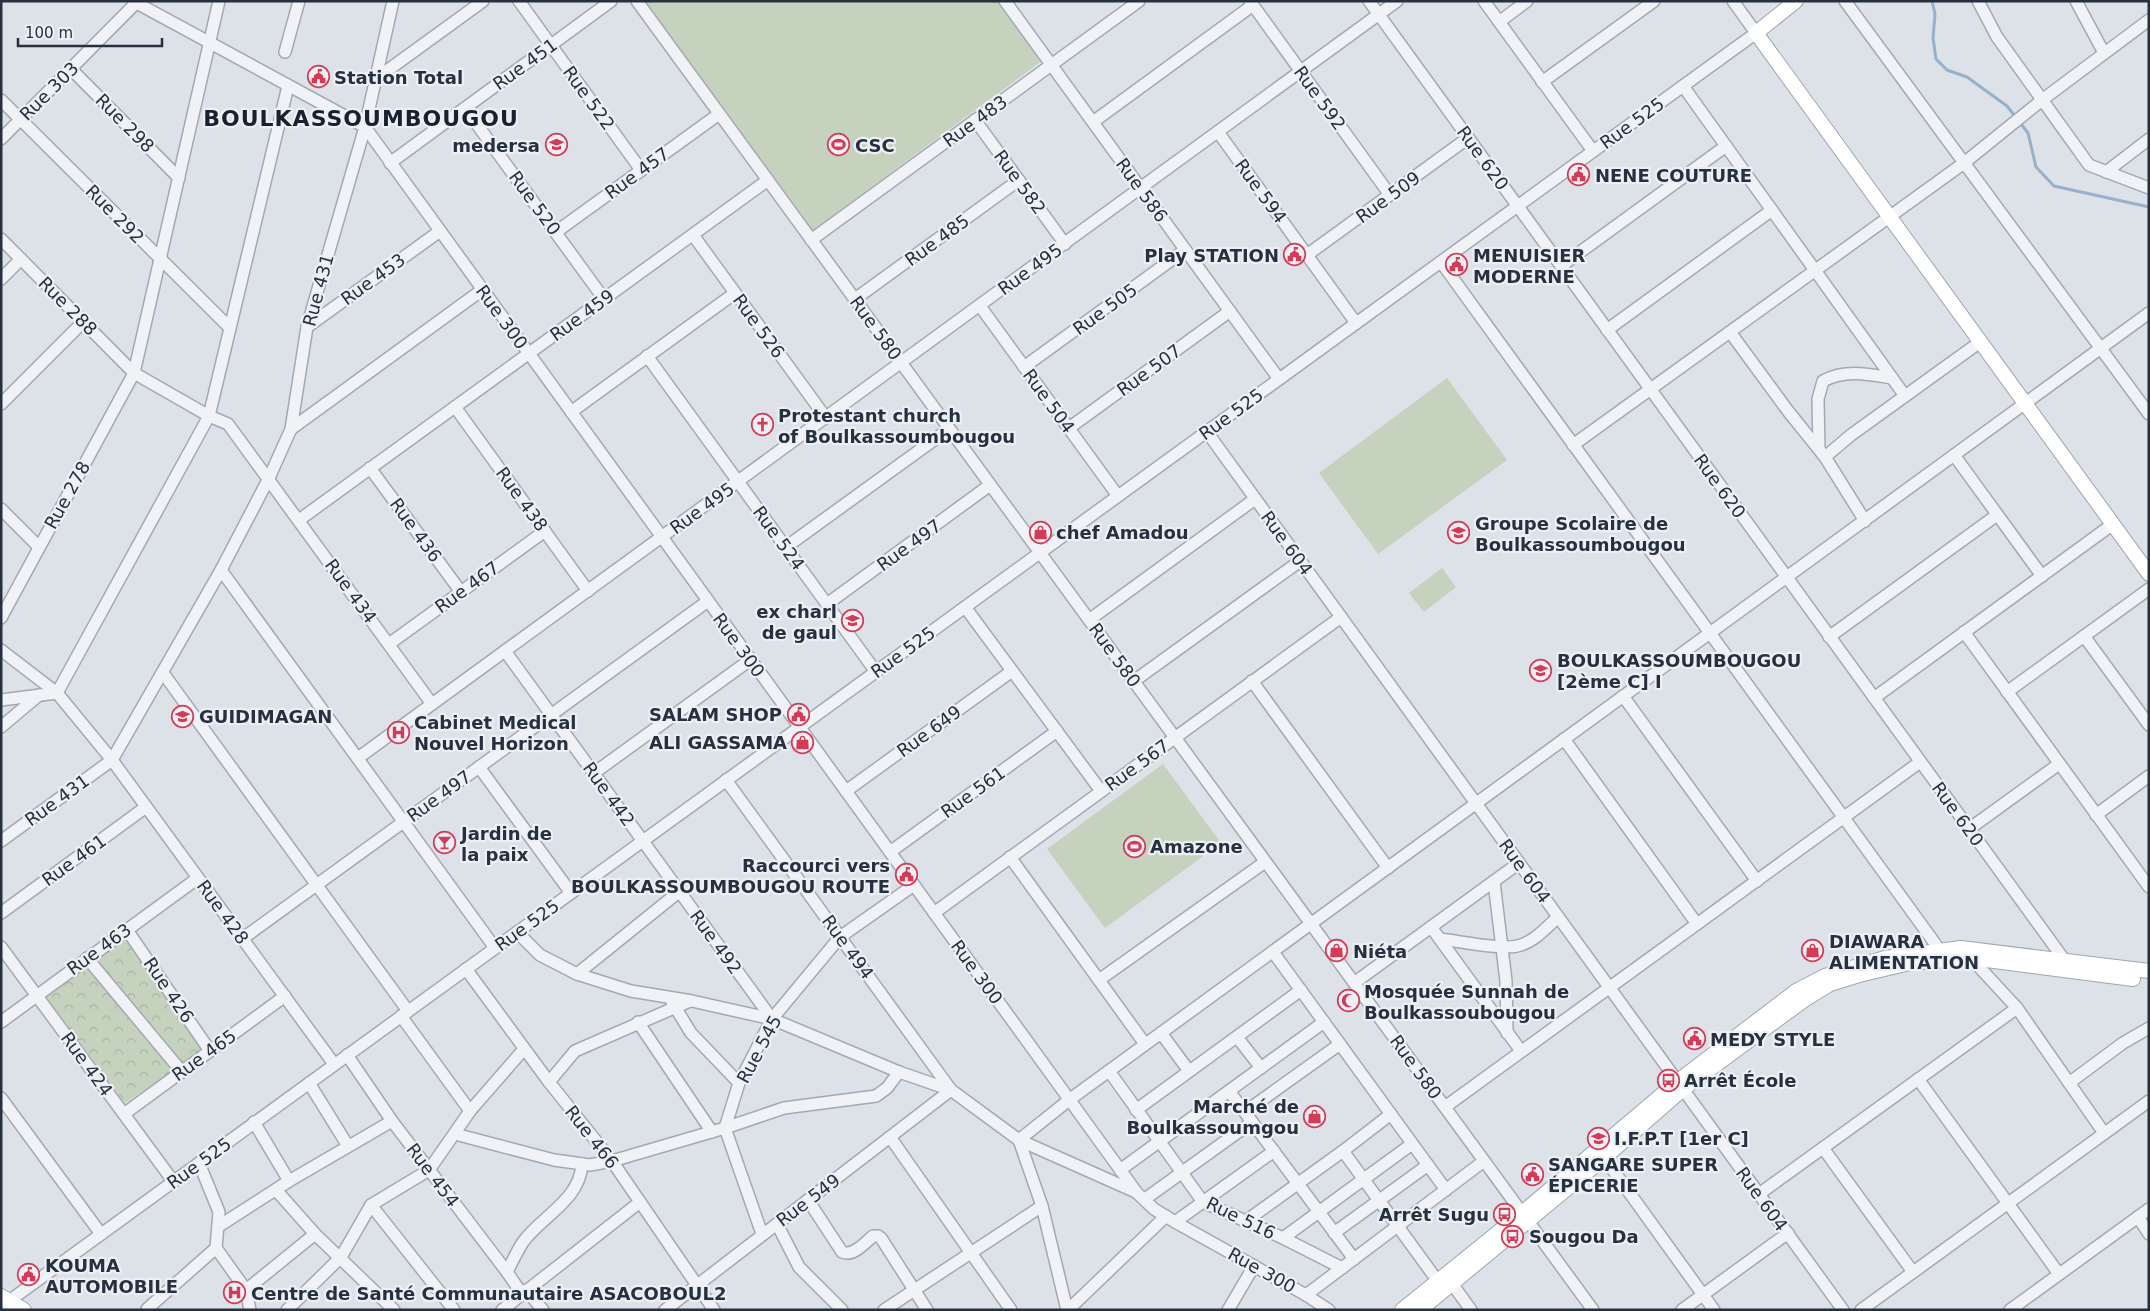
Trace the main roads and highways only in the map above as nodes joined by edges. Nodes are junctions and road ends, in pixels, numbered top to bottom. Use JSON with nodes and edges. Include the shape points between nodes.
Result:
{"nodes":[{"id":1,"x":1796,"y":1,"type":"edge"},
{"id":2,"x":2149,"y":574,"type":"edge"},
{"id":3,"x":2068,"y":965,"type":"junction"},
{"id":4,"x":2149,"y":971,"type":"edge"},
{"id":5,"x":2149,"y":981,"type":"edge"},
{"id":6,"x":1680,"y":1085,"type":"junction"},
{"id":7,"x":1445,"y":1283,"type":"junction"},
{"id":8,"x":4,"y":1302,"type":"edge"},
{"id":9,"x":24,"y":1310,"type":"edge"},
{"id":10,"x":1402,"y":1310,"type":"edge"},
{"id":11,"x":1420,"y":1310,"type":"edge"}],
"edges":[{"from":1,"to":2,"type":"main road","name":"Rue 525","via":[[1756,33]]},
{"from":3,"to":4,"type":"main road"},
{"from":3,"to":5,"type":"main road"},
{"from":3,"to":6,"type":"main road","via":[[1972,958],[1910,963],[1830,984]]},
{"from":3,"to":6,"type":"main road","via":[[1961,948],[1939,949],[1857,966],[1796,991]]},
{"from":6,"to":7,"type":"main road"},
{"from":7,"to":10,"type":"main road"},
{"from":7,"to":11,"type":"main road"},
{"from":8,"to":9,"type":"main road"}]}
